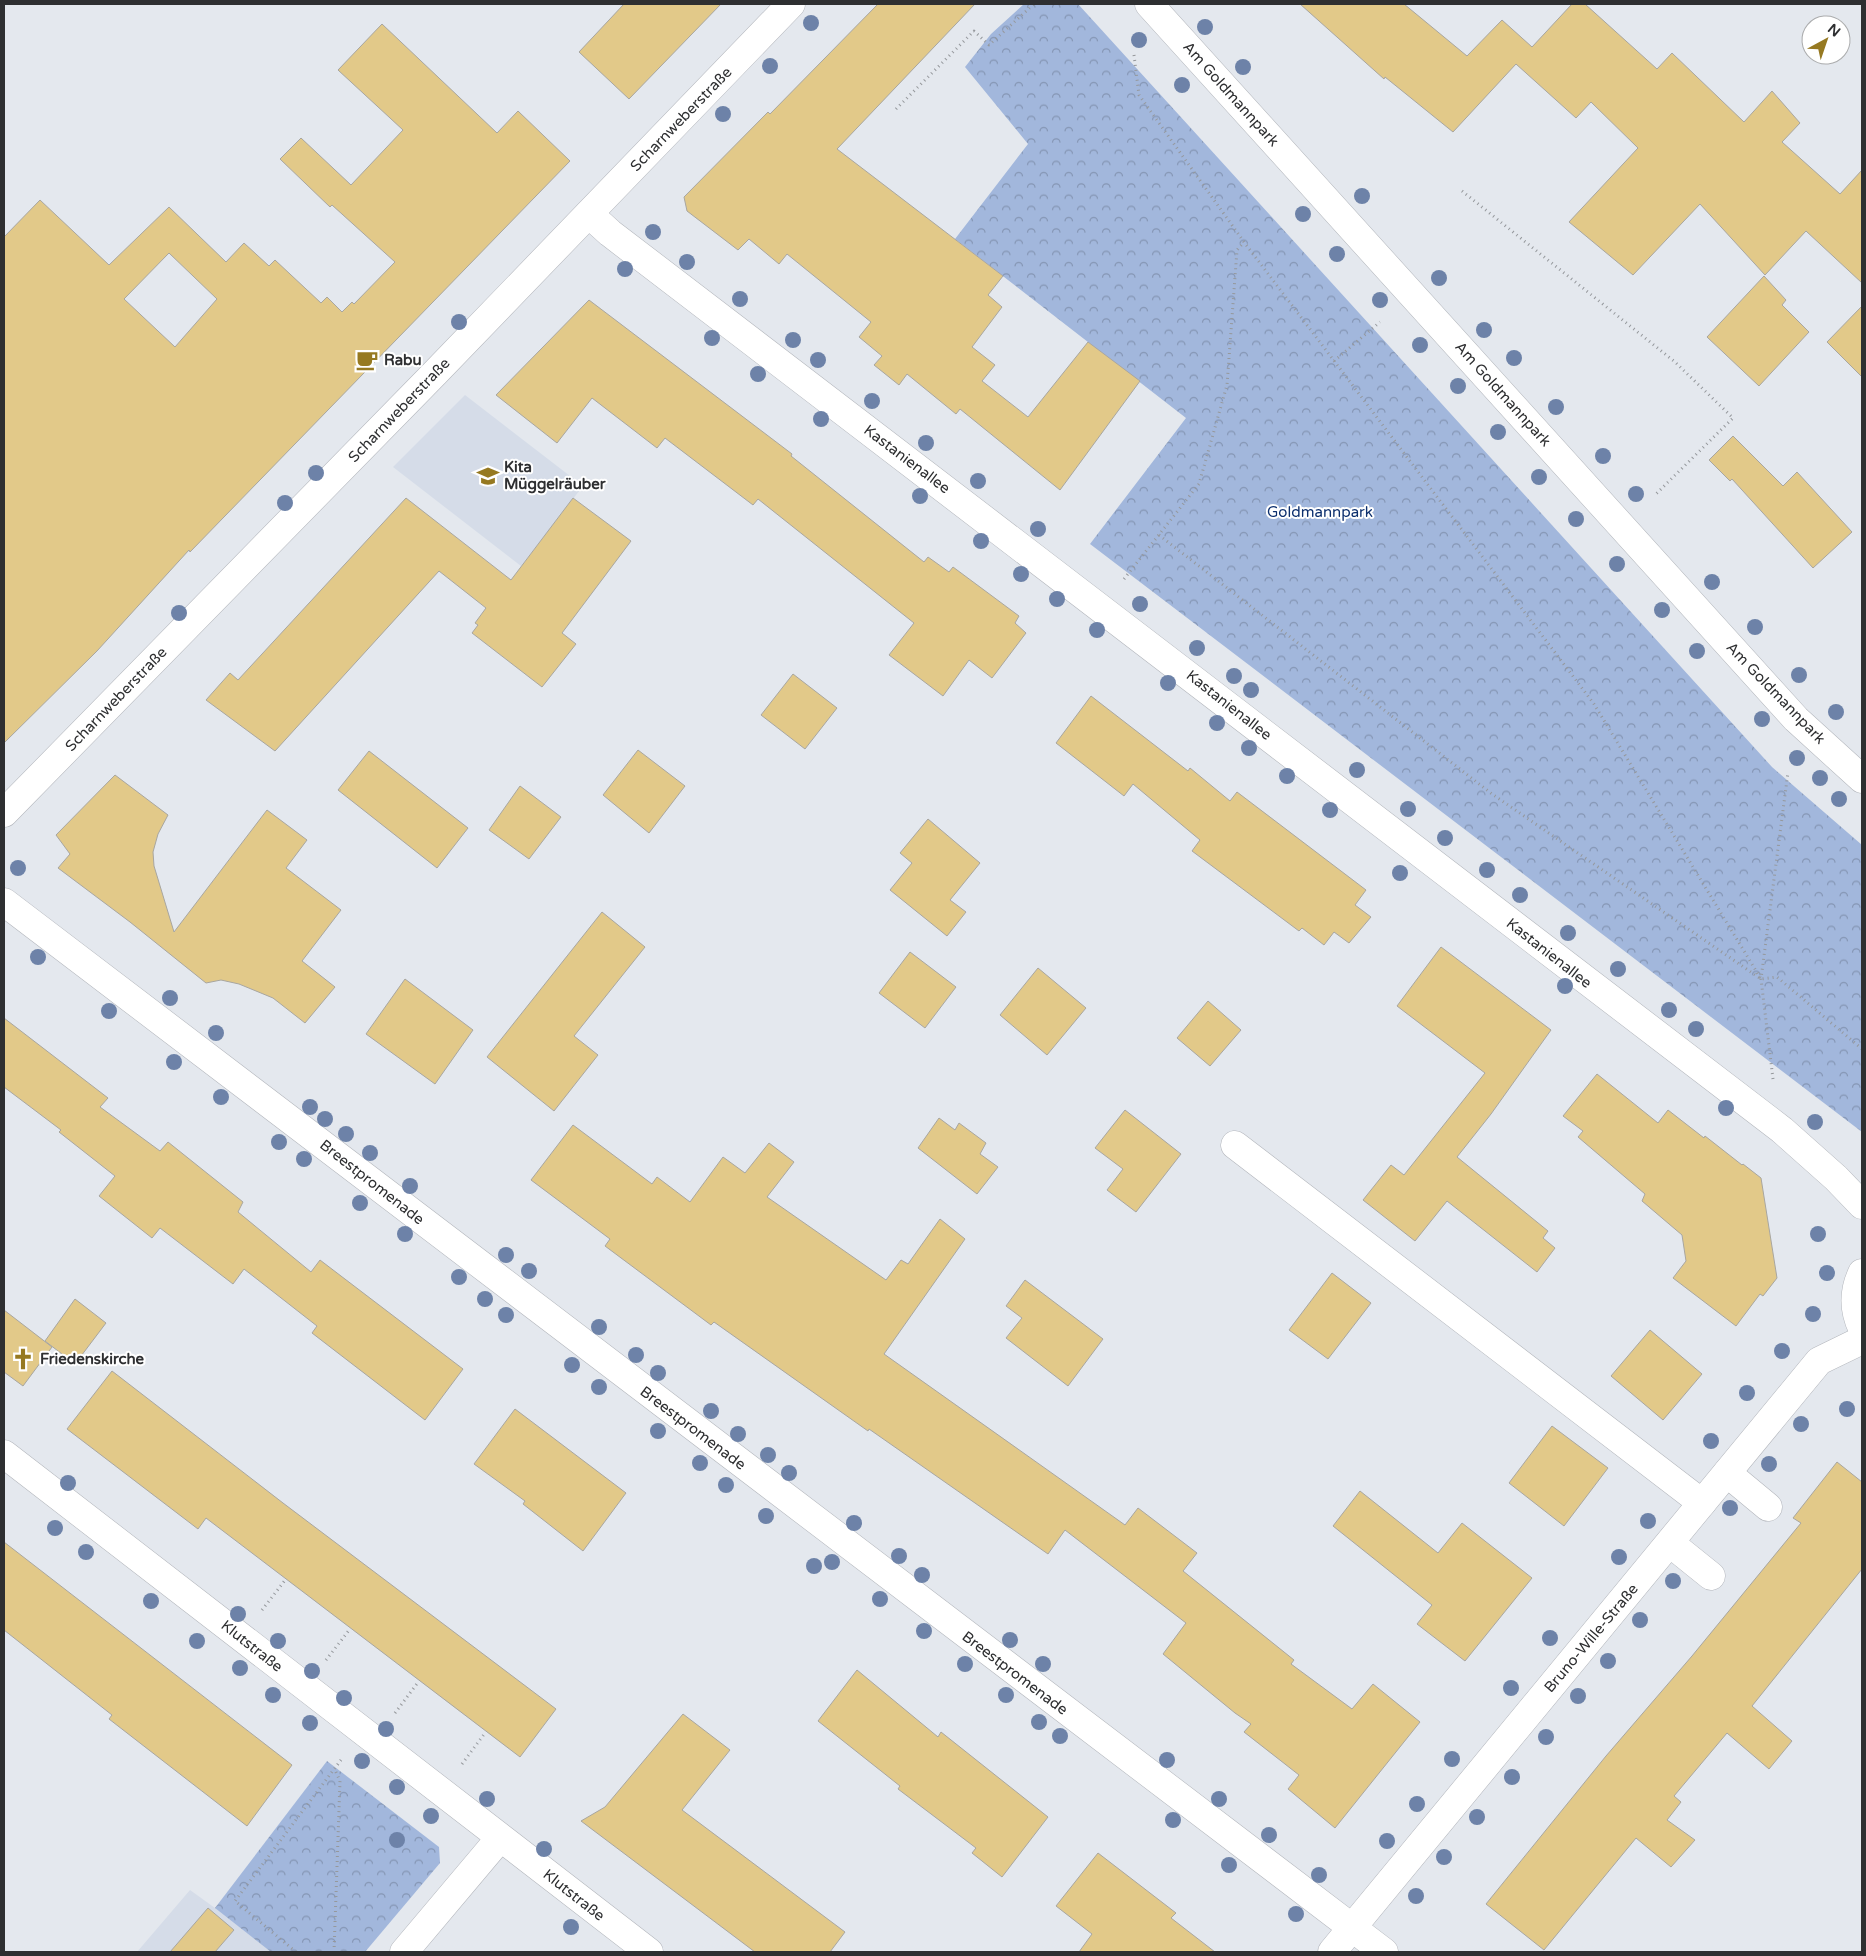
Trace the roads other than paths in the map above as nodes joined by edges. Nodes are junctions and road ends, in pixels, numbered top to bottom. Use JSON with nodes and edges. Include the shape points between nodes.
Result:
{"nodes":[{"id":1,"x":792,"y":4,"type":"edge"},
{"id":2,"x":1149,"y":4,"type":"edge"},
{"id":3,"x":589,"y":214,"type":"junction"},
{"id":4,"x":1862,"y":780,"type":"edge"},
{"id":5,"x":4,"y":814,"type":"edge"},
{"id":6,"x":4,"y":902,"type":"edge"},
{"id":7,"x":1234,"y":1145,"type":"dead end"},
{"id":8,"x":1862,"y":1205,"type":"edge"},
{"id":9,"x":1862,"y":1273,"type":"edge"},
{"id":10,"x":1862,"y":1328,"type":"edge"},
{"id":11,"x":1862,"y":1340,"type":"edge"},
{"id":12,"x":4,"y":1454,"type":"edge"},
{"id":13,"x":1727,"y":1473,"type":"junction"},
{"id":14,"x":1702,"y":1503,"type":"junction"},
{"id":15,"x":1768,"y":1507,"type":"dead end"},
{"id":16,"x":1670,"y":1542,"type":"junction"},
{"id":17,"x":1711,"y":1576,"type":"dead end"},
{"id":18,"x":500,"y":1838,"type":"junction"},
{"id":19,"x":1351,"y":1928,"type":"junction"},
{"id":20,"x":404,"y":1952,"type":"edge"},
{"id":21,"x":649,"y":1952,"type":"edge"},
{"id":22,"x":1332,"y":1952,"type":"edge"},
{"id":23,"x":1384,"y":1952,"type":"edge"}],
"edges":[{"from":1,"to":3,"type":"street","name":"Scharnweberstraße"},
{"from":2,"to":4,"type":"street","name":"Am Goldmannpark","via":[[1796,719]]},
{"from":3,"to":5,"type":"street","name":"Scharnweberstraße"},
{"from":3,"to":8,"type":"street","name":"Kastanienallee","via":[[1782,1130]]},
{"from":6,"to":19,"type":"street","name":"Breestpromenade"},
{"from":7,"to":14,"type":"street"},
{"from":9,"to":10,"type":"street","via":[[1856,1286],[1855,1314]]},
{"from":11,"to":13,"type":"street","name":"Bruno-Wille-Straße","via":[[1819,1361]]},
{"from":12,"to":18,"type":"street","name":"Klutstraße"},
{"from":13,"to":14,"type":"street","name":"Bruno-Wille-Straße"},
{"from":13,"to":15,"type":"street"},
{"from":14,"to":16,"type":"street","name":"Bruno-Wille-Straße"},
{"from":16,"to":17,"type":"street"},
{"from":16,"to":19,"type":"street","name":"Bruno-Wille-Straße"},
{"from":18,"to":20,"type":"street"},
{"from":18,"to":21,"type":"street","name":"Klutstraße"},
{"from":19,"to":22,"type":"street","name":"Bruno-Wille-Straße"},
{"from":19,"to":23,"type":"street","name":"Breestpromenade"}]}
